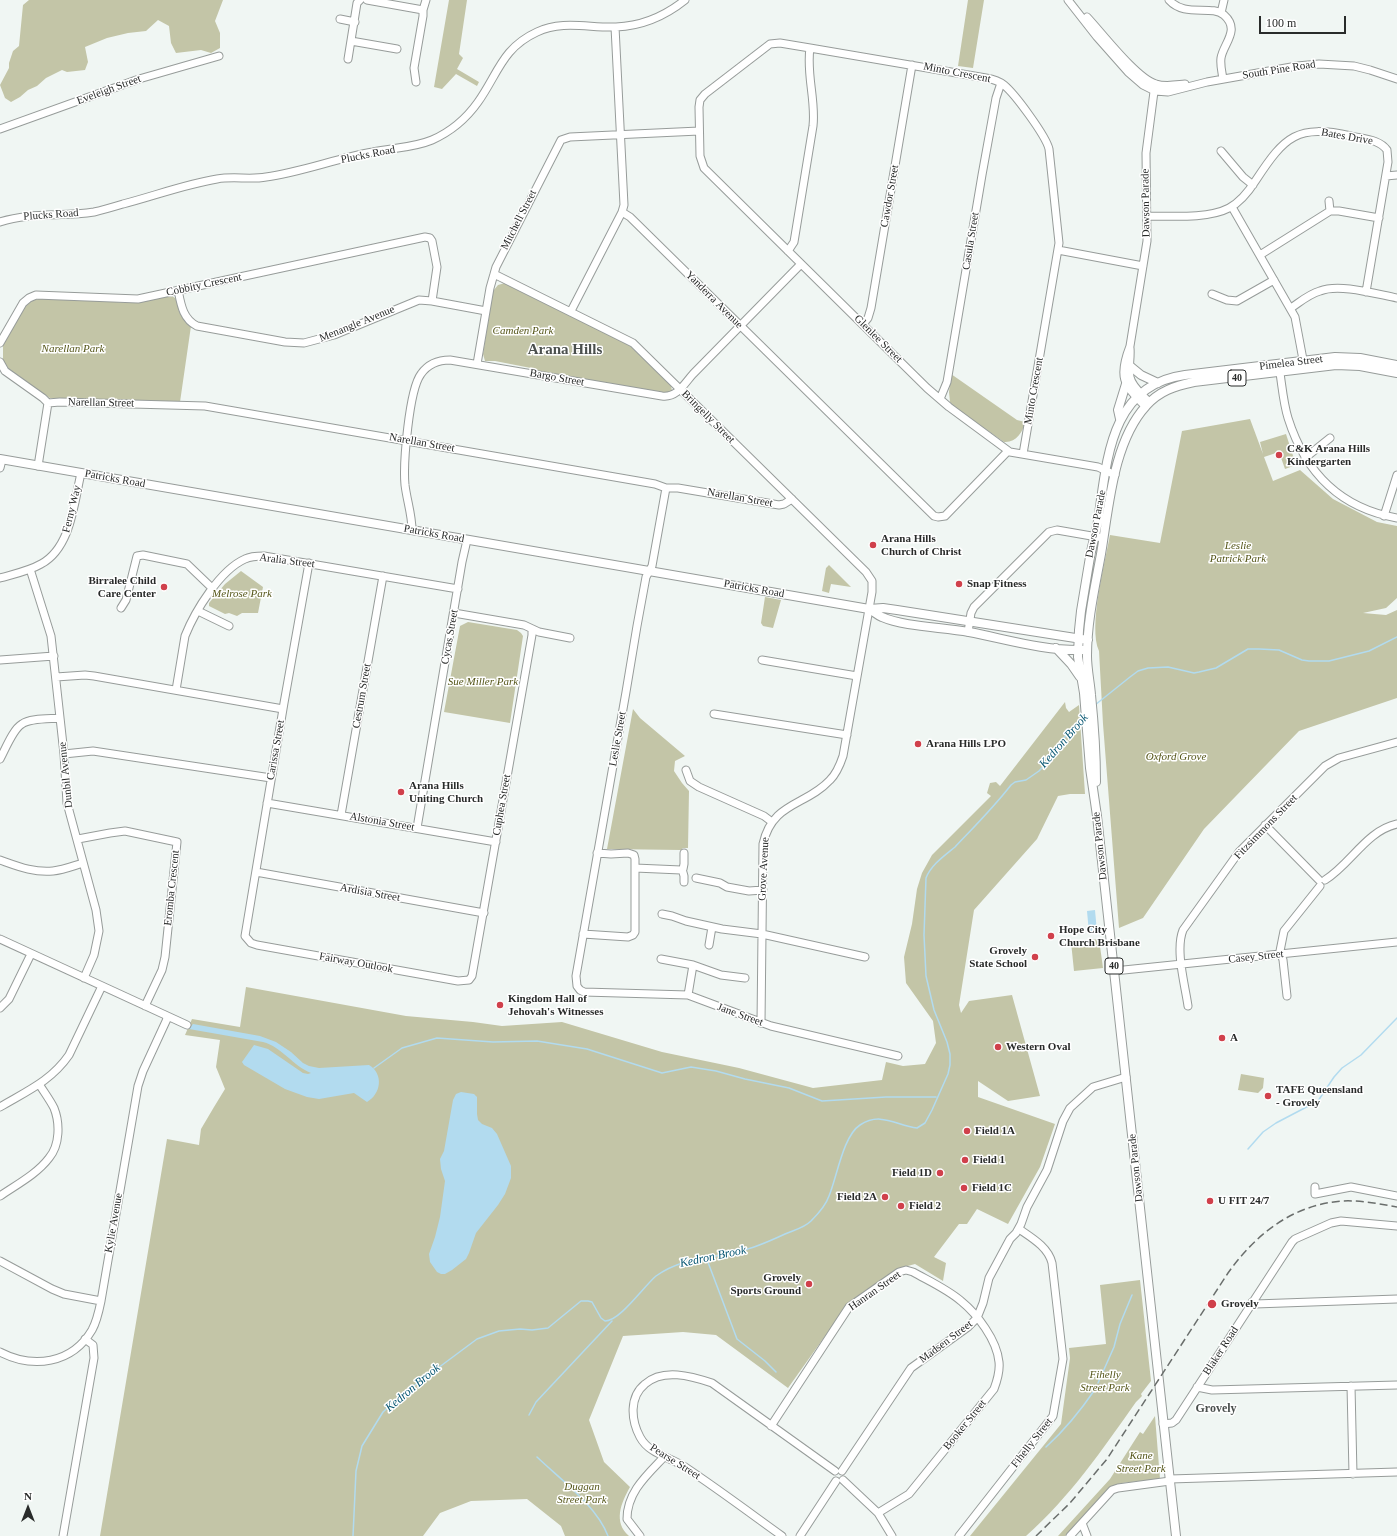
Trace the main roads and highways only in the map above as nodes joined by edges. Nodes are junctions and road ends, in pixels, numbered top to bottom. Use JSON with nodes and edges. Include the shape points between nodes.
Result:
{"nodes":[{"id":1,"x":1397,"y":365,"type":"edge"},
{"id":2,"x":1130,"y":366,"type":"road end"},
{"id":3,"x":1304,"y":366,"type":"junction"},
{"id":4,"x":1279,"y":369,"type":"junction"},
{"id":5,"x":1397,"y":373,"type":"edge"},
{"id":6,"x":1158,"y":382,"type":"junction"},
{"id":7,"x":1126,"y":384,"type":"road end"},
{"id":8,"x":1139,"y":395,"type":"joint"},
{"id":9,"x":1147,"y":404,"type":"joint"},
{"id":10,"x":1120,"y":419,"type":"junction"},
{"id":11,"x":1,"y":462,"type":"edge"},
{"id":12,"x":1099,"y":537,"type":"junction"},
{"id":13,"x":869,"y":609,"type":"junction"},
{"id":14,"x":1078,"y":639,"type":"junction"},
{"id":15,"x":1088,"y":640,"type":"junction"},
{"id":16,"x":1056,"y":648,"type":"junction"},
{"id":17,"x":1078,"y":650,"type":"junction"},
{"id":18,"x":1087,"y":650,"type":"junction"},
{"id":19,"x":1080,"y":678,"type":"junction"},
{"id":20,"x":1095,"y":801,"type":"junction"},
{"id":21,"x":1176,"y":1536,"type":"edge"}],
"edges":[{"from":1,"to":3,"type":"main road","name":"Pimelea Street","number":"40","via":[[1348,357],[1331,358]]},
{"from":2,"to":6,"type":"main road","via":[[1139,374]]},
{"from":3,"to":4,"type":"main road","name":"Pimelea Street","number":"40"},
{"from":3,"to":5,"type":"main road","name":"Pimelea Street","number":"40","via":[[1347,365]]},
{"from":4,"to":6,"type":"main road","name":"Pimelea Street","number":"40","via":[[1181,376]]},
{"from":4,"to":9,"type":"main road","name":"Pimelea Street","number":"40","via":[[1180,385],[1166,390]]},
{"from":6,"to":8,"type":"main road","name":"Pimelea Street","number":"40"},
{"from":7,"to":10,"type":"main road","via":[[1118,410]]},
{"from":8,"to":10,"type":"main road","name":"Dawson Parade","number":"40"},
{"from":9,"to":12,"type":"main road","name":"Dawson Parade","number":"40","via":[[1125,438],[1118,457]]},
{"from":10,"to":12,"type":"main road","name":"Dawson Parade","number":"40","via":[[1106,470]]},
{"from":11,"to":13,"type":"main road","name":"Patricks Road","via":[[81,473]]},
{"from":12,"to":14,"type":"main road","name":"Dawson Parade","number":"40","via":[[1090,556]]},
{"from":12,"to":15,"type":"main road","name":"Dawson Parade","number":"40"},
{"from":13,"to":14,"type":"main road","name":"Patricks Road","via":[[883,608]]},
{"from":13,"to":16,"type":"main road","name":"Patricks Road","via":[[892,620]]},
{"from":14,"to":15,"type":"main road","name":"Patricks Road"},
{"from":14,"to":17,"type":"main road","name":"Dawson Parade","number":"40"},
{"from":15,"to":18,"type":"main road","name":"Dawson Parade","number":"40"},
{"from":16,"to":17,"type":"main road","name":"Patricks Road"},
{"from":16,"to":19,"type":"main road"},
{"from":17,"to":18,"type":"main road","name":"Patricks Road"},
{"from":17,"to":19,"type":"main road","name":"Dawson Parade","number":"40"},
{"from":18,"to":20,"type":"main road","name":"Dawson Parade","number":"40","via":[[1095,730]]},
{"from":19,"to":20,"type":"main road","name":"Dawson Parade","number":"40","via":[[1084,693]]},
{"from":20,"to":21,"type":"main road","name":"Dawson Parade","number":"40"}]}
